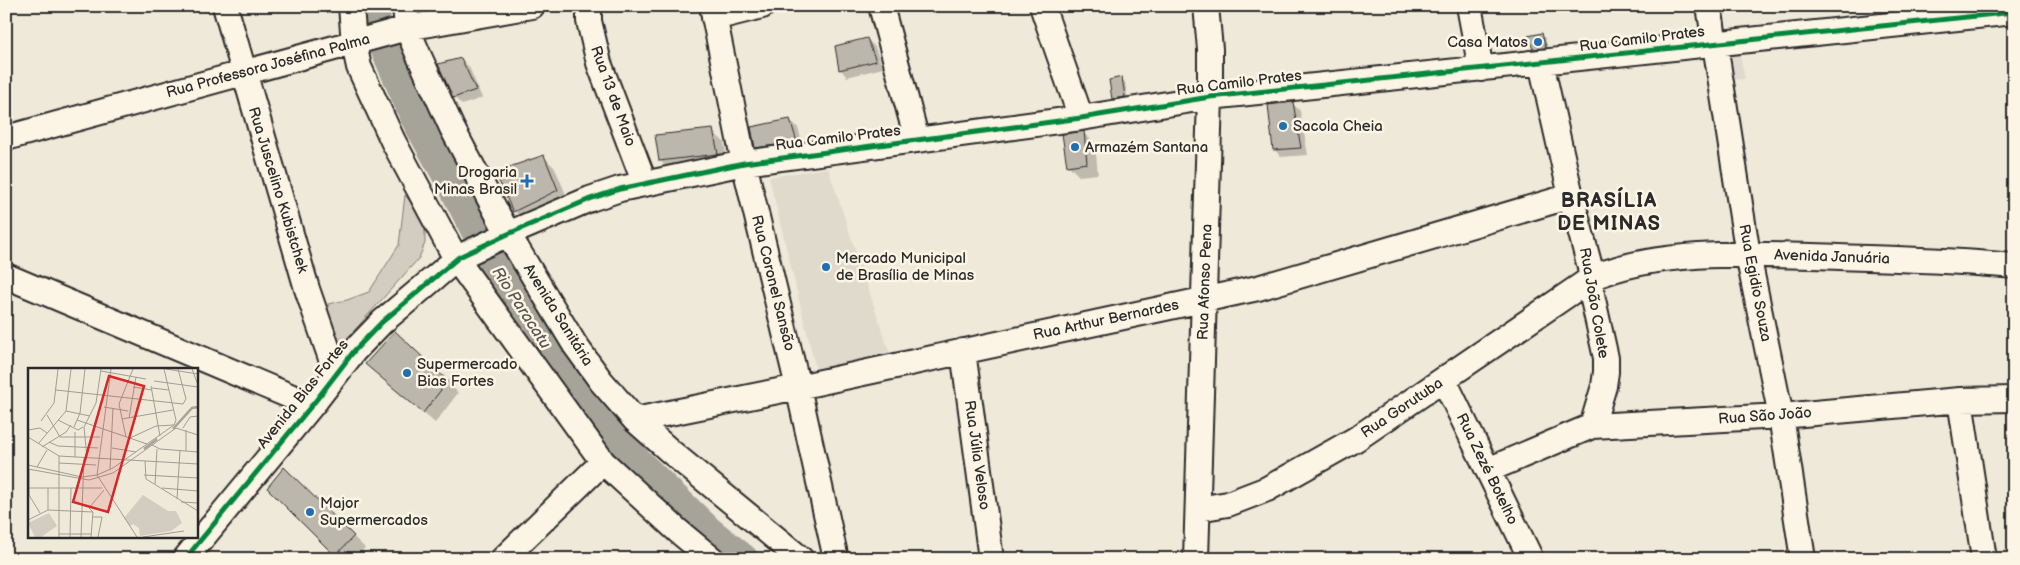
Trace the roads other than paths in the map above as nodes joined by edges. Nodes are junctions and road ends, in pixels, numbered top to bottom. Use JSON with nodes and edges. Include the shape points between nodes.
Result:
{"nodes":[{"id":1,"x":225,"y":6,"type":"edge"},
{"id":2,"x":351,"y":6,"type":"edge"},
{"id":3,"x":532,"y":6,"type":"edge"},
{"id":4,"x":589,"y":6,"type":"edge"},
{"id":5,"x":762,"y":6,"type":"edge"},
{"id":6,"x":881,"y":6,"type":"edge"},
{"id":7,"x":1042,"y":6,"type":"edge"},
{"id":8,"x":1206,"y":6,"type":"edge"},
{"id":9,"x":1468,"y":6,"type":"edge"},
{"id":10,"x":1709,"y":6,"type":"edge"},
{"id":11,"x":713,"y":12,"type":"edge"},
{"id":12,"x":2014,"y":12,"type":"edge"},
{"id":13,"x":403,"y":21,"type":"edge"},
{"id":14,"x":358,"y":42,"type":"junction"},
{"id":15,"x":1715,"y":43,"type":"junction"},
{"id":16,"x":1541,"y":63,"type":"junction"},
{"id":17,"x":1481,"y":69,"type":"junction"},
{"id":18,"x":243,"y":73,"type":"junction"},
{"id":19,"x":1210,"y":97,"type":"junction"},
{"id":20,"x":1081,"y":118,"type":"junction"},
{"id":21,"x":6,"y":138,"type":"edge"},
{"id":22,"x":917,"y":140,"type":"junction"},
{"id":23,"x":744,"y":163,"type":"junction"},
{"id":24,"x":645,"y":184,"type":"junction"},
{"id":25,"x":1571,"y":196,"type":"junction"},
{"id":26,"x":503,"y":237,"type":"junction"},
{"id":27,"x":1748,"y":256,"type":"junction"},
{"id":28,"x":457,"y":258,"type":"junction"},
{"id":29,"x":2014,"y":266,"type":"edge"},
{"id":30,"x":6,"y":276,"type":"edge"},
{"id":31,"x":1592,"y":278,"type":"junction"},
{"id":32,"x":1205,"y":299,"type":"junction"},
{"id":33,"x":963,"y":351,"type":"junction"},
{"id":34,"x":336,"y":373,"type":"junction"},
{"id":35,"x":1444,"y":380,"type":"junction"},
{"id":36,"x":798,"y":387,"type":"junction"},
{"id":37,"x":2014,"y":399,"type":"edge"},
{"id":38,"x":1960,"y":400,"type":"junction"},
{"id":39,"x":311,"y":405,"type":"junction"},
{"id":40,"x":1781,"y":416,"type":"junction"},
{"id":41,"x":635,"y":420,"type":"junction"},
{"id":42,"x":1592,"y":426,"type":"junction"},
{"id":43,"x":603,"y":462,"type":"junction"},
{"id":44,"x":1488,"y":470,"type":"junction"},
{"id":45,"x":1198,"y":509,"type":"junction"},
{"id":46,"x":184,"y":559,"type":"edge"},
{"id":47,"x":503,"y":559,"type":"edge"},
{"id":48,"x":712,"y":559,"type":"edge"},
{"id":49,"x":801,"y":559,"type":"edge"},
{"id":50,"x":836,"y":559,"type":"edge"},
{"id":51,"x":991,"y":559,"type":"edge"},
{"id":52,"x":1196,"y":559,"type":"edge"},
{"id":53,"x":1531,"y":559,"type":"edge"},
{"id":54,"x":1803,"y":559,"type":"edge"},
{"id":55,"x":1984,"y":559,"type":"edge"}],
"edges":[{"from":1,"to":18,"type":"street","name":"Rua Juscelino Kubistchek"},
{"from":2,"to":14,"type":"street"},
{"from":3,"to":13,"type":"street","name":"Rua Professora Joséfina Palma"},
{"from":4,"to":24,"type":"street","name":"Rua 13 de Maio","via":[[589,21],[599,63]]},
{"from":5,"to":11,"type":"street"},
{"from":6,"to":22,"type":"street"},
{"from":7,"to":20,"type":"street"},
{"from":8,"to":19,"type":"street","name":"Rua Afonso Pena"},
{"from":9,"to":17,"type":"street"},
{"from":10,"to":15,"type":"street","name":"Rua Egidio Souza"},
{"from":11,"to":23,"type":"street","name":"Rua Coronel Sansão"},
{"from":12,"to":15,"type":"street","name":"Rua Camilo Prates"},
{"from":13,"to":14,"type":"street","name":"Rua Professora Joséfina Palma"},
{"from":13,"to":26,"type":"street","name":"Avenida Sanitária"},
{"from":14,"to":18,"type":"street","name":"Rua Professora Joséfina Palma"},
{"from":14,"to":28,"type":"street","via":[[359,67],[372,97]]},
{"from":15,"to":16,"type":"street","name":"Rua Camilo Prates"},
{"from":15,"to":27,"type":"street","name":"Rua Egidio Souza"},
{"from":16,"to":17,"type":"street","name":"Rua Camilo Prates"},
{"from":16,"to":25,"type":"street","name":"Rua João Colete"},
{"from":17,"to":19,"type":"street","name":"Rua Camilo Prates"},
{"from":18,"to":21,"type":"street","name":"Rua Professora Joséfina Palma"},
{"from":18,"to":34,"type":"street","name":"Rua Juscelino Kubistchek","via":[[307,289]]},
{"from":19,"to":20,"type":"street","name":"Rua Camilo Prates"},
{"from":19,"to":32,"type":"street","name":"Rua Afonso Pena"},
{"from":20,"to":22,"type":"street","name":"Rua Camilo Prates"},
{"from":22,"to":23,"type":"street","name":"Rua Camilo Prates"},
{"from":23,"to":24,"type":"street","name":"Rua Camilo Prates"},
{"from":23,"to":36,"type":"street","name":"Rua Coronel Sansão"},
{"from":24,"to":26,"type":"street","name":"Rua Camilo Prates","via":[[590,199]]},
{"from":25,"to":31,"type":"street","name":"Rua João Colete"},
{"from":25,"to":32,"type":"street","name":"Rua Arthur Bernardes","via":[[1258,288]]},
{"from":26,"to":28,"type":"street","name":"Rua Camilo Prates"},
{"from":26,"to":41,"type":"street","name":"Avenida Sanitária","via":[[575,345]]},
{"from":27,"to":29,"type":"street","name":"Avenida Januária"},
{"from":27,"to":31,"type":"street","name":"Avenida Januária","via":[[1658,260],[1610,270]]},
{"from":27,"to":40,"type":"street","name":"Rua Egidio Souza"},
{"from":28,"to":34,"type":"street","name":"Avenida Bias Fortes","via":[[382,322]]},
{"from":28,"to":43,"type":"street"},
{"from":30,"to":39,"type":"street"},
{"from":31,"to":35,"type":"street","name":"Rua Gorutuba"},
{"from":31,"to":42,"type":"street","name":"Rua João Colete","via":[[1592,295],[1604,343],[1606,372]]},
{"from":32,"to":33,"type":"street","name":"Rua Arthur Bernardes"},
{"from":32,"to":45,"type":"street","name":"Rua Afonso Pena"},
{"from":33,"to":36,"type":"street","name":"Rua Arthur Bernardes"},
{"from":33,"to":51,"type":"street","name":"Rua Júlia Veloso"},
{"from":34,"to":39,"type":"street","name":"Avenida Bias Fortes"},
{"from":35,"to":44,"type":"street","name":"Rua Zezé Botelho"},
{"from":35,"to":45,"type":"street","name":"Rua Gorutuba","via":[[1356,438],[1267,489],[1228,504]]},
{"from":36,"to":41,"type":"street","name":"Rua Arthur Bernardes"},
{"from":36,"to":50,"type":"street","name":"Rua Coronel Sansão"},
{"from":37,"to":38,"type":"street","name":"Rua São João"},
{"from":38,"to":40,"type":"street","name":"Rua São João"},
{"from":38,"to":55,"type":"street"},
{"from":39,"to":46,"type":"street","name":"Avenida Bias Fortes"},
{"from":40,"to":42,"type":"street","name":"Rua São João"},
{"from":40,"to":54,"type":"street","name":"Rua Egidio Souza"},
{"from":41,"to":49,"type":"street","name":"Avenida Sanitária"},
{"from":42,"to":44,"type":"street","name":"Rua São João"},
{"from":43,"to":47,"type":"street"},
{"from":43,"to":48,"type":"street"},
{"from":44,"to":53,"type":"street","name":"Rua Zezé Botelho"},
{"from":45,"to":52,"type":"street","name":"Rua Afonso Pena"}]}
